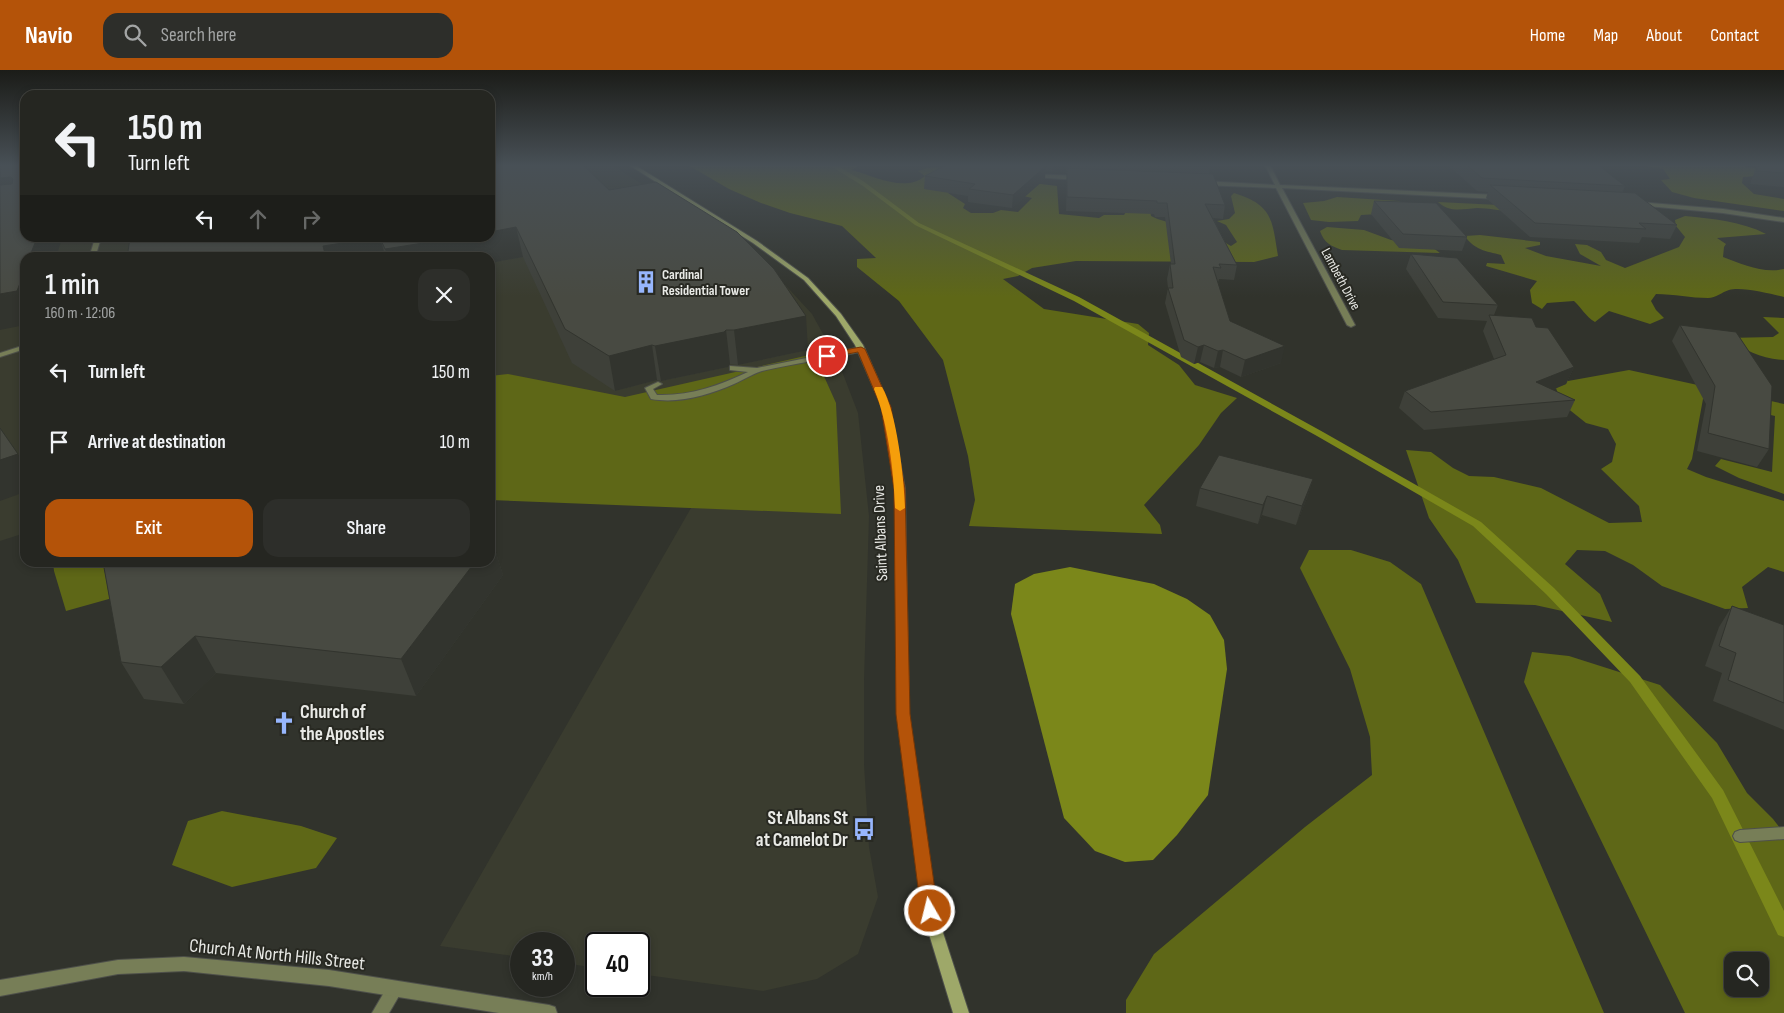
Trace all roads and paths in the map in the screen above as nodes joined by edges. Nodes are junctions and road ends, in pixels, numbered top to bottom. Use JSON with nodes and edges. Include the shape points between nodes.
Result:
{"nodes":[{"id":1,"x":702,"y":209,"type":"edge"},
{"id":2,"x":1291,"y":209,"type":"edge"},
{"id":3,"x":1697,"y":209,"type":"edge"},
{"id":4,"x":1784,"y":220,"type":"edge"},
{"id":5,"x":1351,"y":326,"type":"dead end"},
{"id":6,"x":20,"y":349,"type":"edge"},
{"id":7,"x":861,"y":349,"type":"junction"},
{"id":8,"x":0,"y":355,"type":"edge"},
{"id":9,"x":733,"y":368,"type":"dead end"},
{"id":10,"x":756,"y":370,"type":"junction"},
{"id":11,"x":658,"y":384,"type":"dead end"},
{"id":12,"x":1784,"y":832,"type":"edge"},
{"id":13,"x":1740,"y":836,"type":"dead end"},
{"id":14,"x":0,"y":988,"type":"edge"},
{"id":15,"x":395,"y":988,"type":"junction"},
{"id":16,"x":957,"y":1012,"type":"edge"},
{"id":17,"x":380,"y":1013,"type":"edge"},
{"id":18,"x":549,"y":1013,"type":"edge"}],
"edges":[{"from":1,"to":7,"type":"street","name":"Saint Albans Drive","via":[[756,242],[799,274],[840,315]]},
{"from":2,"to":5,"type":"street","name":"Lambeth Drive"},
{"from":3,"to":4,"type":"street"},
{"from":6,"to":8,"type":"street"},
{"from":7,"to":10,"type":"street"},
{"from":7,"to":16,"type":"street","name":"Saint Albans Drive","via":[[886,407],[900,489],[903,714],[930,911]]},
{"from":9,"to":10,"type":"street"},
{"from":10,"to":11,"type":"street","via":[[719,389],[672,399],[654,397],[649,388]]},
{"from":12,"to":13,"type":"street"},
{"from":14,"to":15,"type":"street","name":"Church At North Hills Street","via":[[118,967],[184,964]]},
{"from":15,"to":17,"type":"street"},
{"from":15,"to":18,"type":"street","name":"Church At North Hills Street"}]}
